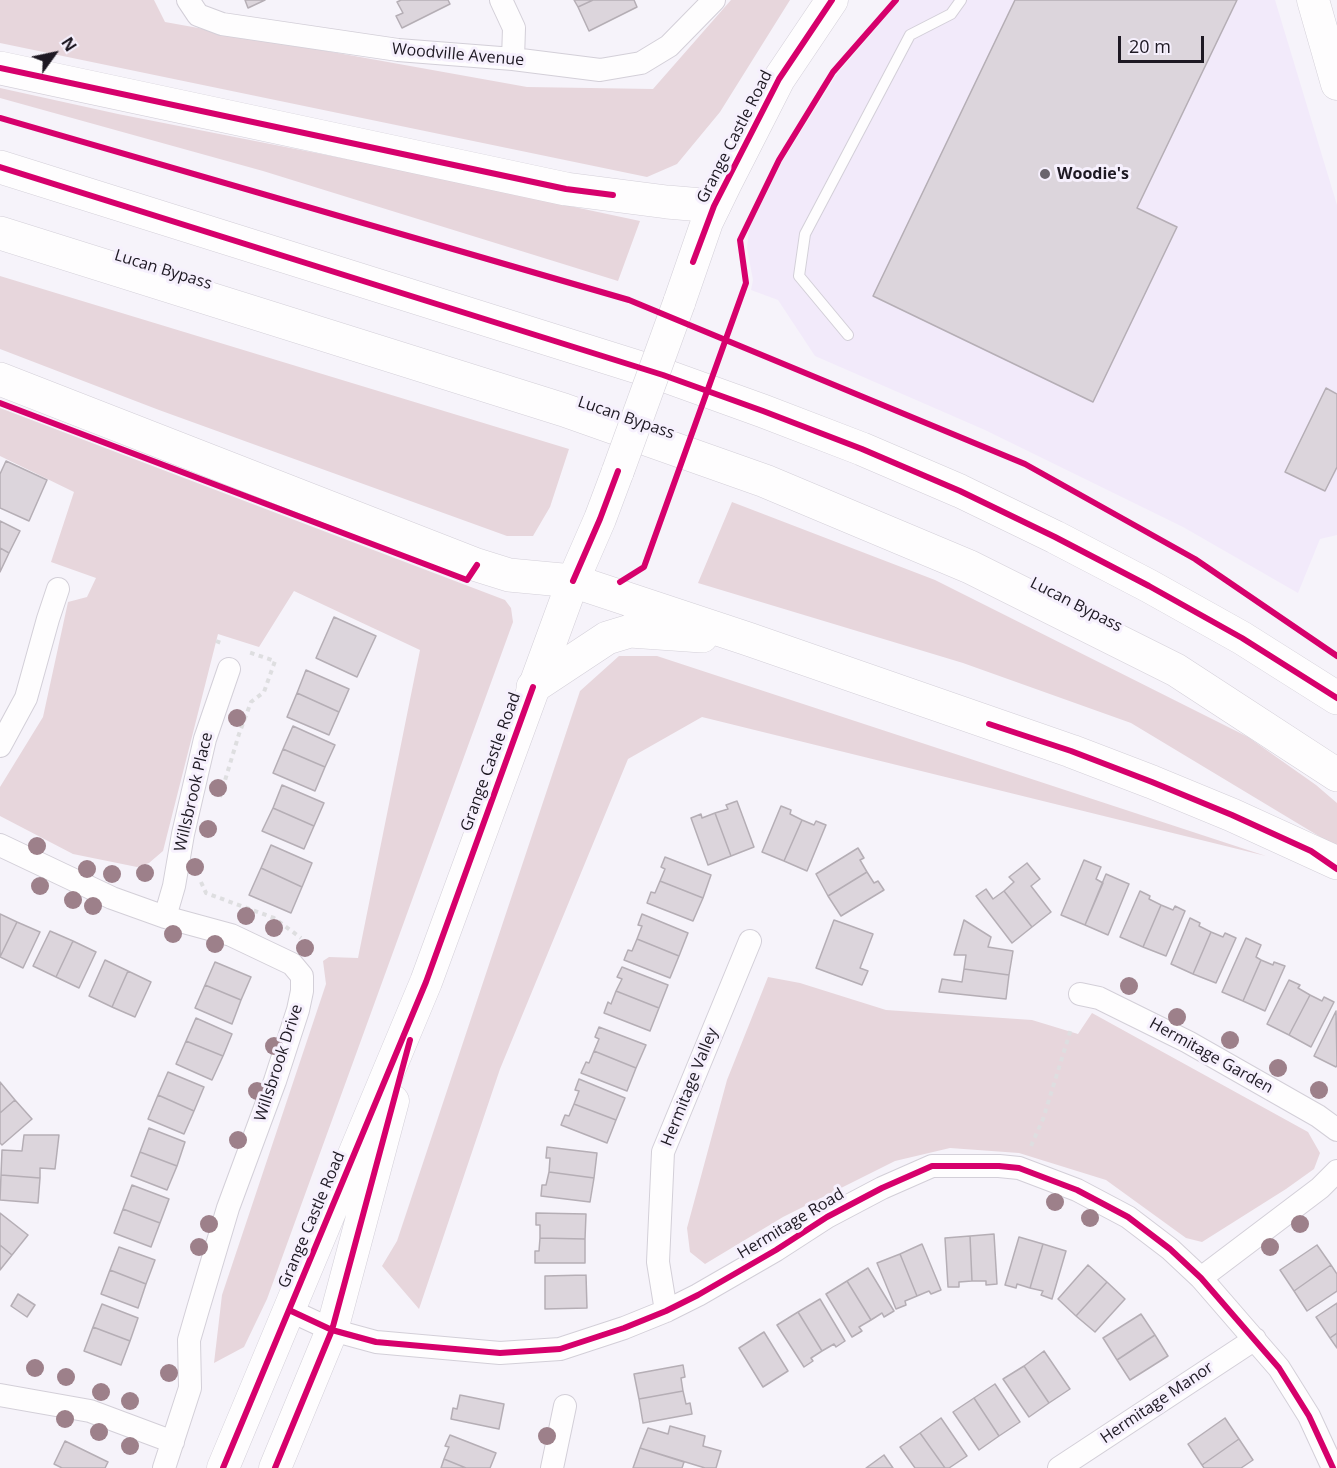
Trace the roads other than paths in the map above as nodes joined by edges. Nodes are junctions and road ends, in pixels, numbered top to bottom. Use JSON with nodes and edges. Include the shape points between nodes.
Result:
{"nodes":[{"id":1,"x":188,"y":0,"type":"edge"},
{"id":2,"x":501,"y":0,"type":"edge"},
{"id":3,"x":714,"y":0,"type":"edge"},
{"id":4,"x":832,"y":0,"type":"edge"},
{"id":5,"x":961,"y":0,"type":"edge"},
{"id":6,"x":1313,"y":0,"type":"edge"},
{"id":7,"x":513,"y":59,"type":"junction"},
{"id":8,"x":0,"y":68,"type":"edge"},
{"id":9,"x":1337,"y":84,"type":"edge"},
{"id":10,"x":0,"y":166,"type":"edge"},
{"id":11,"x":714,"y":206,"type":"junction"},
{"id":12,"x":0,"y":232,"type":"edge"},
{"id":13,"x":848,"y":335,"type":"dead end"},
{"id":14,"x":0,"y":380,"type":"edge"},
{"id":15,"x":573,"y":581,"type":"junction"},
{"id":16,"x":58,"y":589,"type":"dead end"},
{"id":17,"x":748,"y":639,"type":"junction"},
{"id":18,"x":229,"y":669,"type":"dead end"},
{"id":19,"x":533,"y":687,"type":"junction"},
{"id":20,"x":1337,"y":698,"type":"edge"},
{"id":21,"x":0,"y":746,"type":"edge"},
{"id":22,"x":1337,"y":775,"type":"edge"},
{"id":23,"x":0,"y":845,"type":"edge"},
{"id":24,"x":1328,"y":861,"type":"edge"},
{"id":25,"x":165,"y":917,"type":"junction"},
{"id":26,"x":750,"y":941,"type":"dead end"},
{"id":27,"x":426,"y":982,"type":"junction"},
{"id":28,"x":1080,"y":994,"type":"dead end"},
{"id":29,"x":1337,"y":1130,"type":"edge"},
{"id":30,"x":1337,"y":1171,"type":"edge"},
{"id":31,"x":1201,"y":1278,"type":"junction"},
{"id":32,"x":289,"y":1310,"type":"junction"},
{"id":33,"x":666,"y":1311,"type":"junction"},
{"id":34,"x":332,"y":1330,"type":"junction"},
{"id":35,"x":1255,"y":1339,"type":"junction"},
{"id":36,"x":0,"y":1395,"type":"edge"},
{"id":37,"x":565,"y":1406,"type":"dead end"},
{"id":38,"x":173,"y":1442,"type":"junction"},
{"id":39,"x":164,"y":1468,"type":"edge"},
{"id":40,"x":223,"y":1468,"type":"edge"},
{"id":41,"x":275,"y":1468,"type":"edge"},
{"id":42,"x":552,"y":1468,"type":"edge"},
{"id":43,"x":1059,"y":1468,"type":"edge"},
{"id":44,"x":1333,"y":1468,"type":"edge"}],
"edges":[{"from":1,"to":7,"type":"street","name":"Woodville Avenue","via":[[198,15],[222,24],[398,50]]},
{"from":2,"to":7,"type":"street","via":[[513,28]]},
{"from":3,"to":7,"type":"street","name":"Woodville Avenue","via":[[669,46],[641,63],[600,70]]},
{"from":4,"to":11,"type":"main road","name":"Grange Castle Road","via":[[779,79]]},
{"from":5,"to":13,"type":"lane","via":[[951,14],[910,35],[805,234],[799,276]]},
{"from":6,"to":9,"type":"main road"},
{"from":8,"to":11,"type":"highway","via":[[566,189]]},
{"from":10,"to":20,"type":"highway","via":[[663,375],[862,449],[1002,512],[1149,586]]},
{"from":11,"to":15,"type":"main road","name":"Grange Castle Road","bridge":true,"via":[[600,519]]},
{"from":12,"to":22,"type":"highway","name":"Lucan Bypass","via":[[564,410],[765,481],[970,567],[1176,670]]},
{"from":14,"to":15,"type":"highway","via":[[477,565],[508,575]]},
{"from":15,"to":17,"type":"highway"},
{"from":15,"to":19,"type":"main road","name":"Grange Castle Road"},
{"from":16,"to":21,"type":"street","via":[[26,698]]},
{"from":17,"to":19,"type":"highway","via":[[630,631],[607,638]]},
{"from":17,"to":24,"type":"highway","via":[[1152,782]]},
{"from":18,"to":25,"type":"street","name":"Willsbrook Place","via":[[205,739]]},
{"from":19,"to":27,"type":"main road","name":"Grange Castle Road"},
{"from":23,"to":25,"type":"street","name":"Willsbrook Drive","via":[[112,898]]},
{"from":25,"to":38,"type":"street","name":"Willsbrook Drive","via":[[231,935],[292,964],[302,975],[302,991],[275,1081],[245,1158],[189,1340],[190,1388]]},
{"from":26,"to":33,"type":"street","name":"Hermitage Valley","via":[[663,1152],[658,1262]]},
{"from":27,"to":32,"type":"main road","name":"Grange Castle Road"},
{"from":27,"to":34,"type":"main road","name":"Grange Castle Road"},
{"from":28,"to":29,"type":"street","name":"Hermitage Garden","via":[[1099,998],[1188,1042]]},
{"from":30,"to":31,"type":"street"},
{"from":31,"to":33,"type":"street","name":"Hermitage Road","via":[[1128,1217],[1077,1190],[1019,1168],[932,1166],[827,1216]]},
{"from":31,"to":35,"type":"street","name":"Hermitage Road"},
{"from":32,"to":34,"type":"street","name":"Hermitage Road"},
{"from":32,"to":40,"type":"main road","name":"Grange Castle Road"},
{"from":33,"to":34,"type":"street","name":"Hermitage Road","via":[[560,1349],[500,1353],[376,1342]]},
{"from":34,"to":41,"type":"main road","name":"Grange Castle Road"},
{"from":35,"to":43,"type":"street","name":"Hermitage Manor"},
{"from":35,"to":44,"type":"street","name":"Hermitage Road","via":[[1309,1416]]},
{"from":36,"to":38,"type":"street","via":[[90,1411]]},
{"from":37,"to":42,"type":"street"},
{"from":38,"to":39,"type":"street","name":"Willsbrook Drive"}]}
